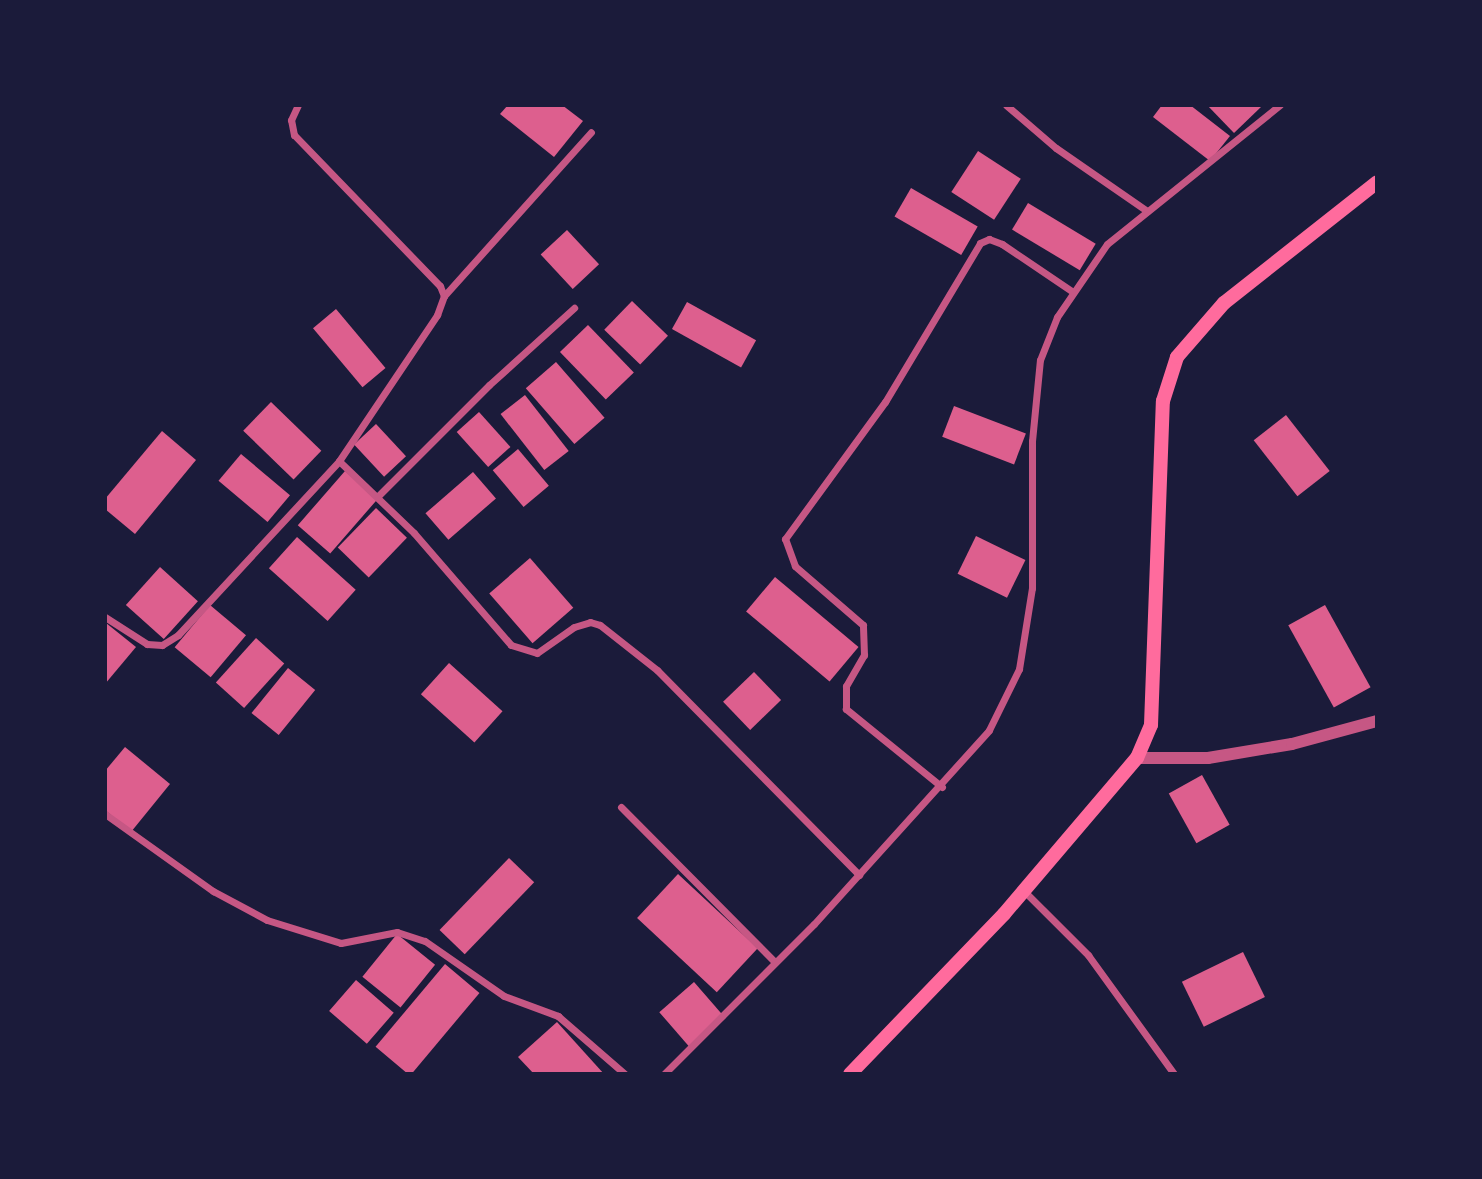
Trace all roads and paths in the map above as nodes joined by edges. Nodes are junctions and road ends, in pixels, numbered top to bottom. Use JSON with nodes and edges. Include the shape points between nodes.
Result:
{"nodes":[{"id":1,"x":298,"y":105,"type":"edge"},
{"id":2,"x":1006,"y":105,"type":"edge"},
{"id":3,"x":1280,"y":105,"type":"edge"},
{"id":4,"x":591,"y":132,"type":"dead end"},
{"id":5,"x":1377,"y":182,"type":"edge"},
{"id":6,"x":1147,"y":211,"type":"junction"},
{"id":7,"x":1073,"y":292,"type":"junction"},
{"id":8,"x":443,"y":296,"type":"junction"},
{"id":9,"x":574,"y":308,"type":"dead end"},
{"id":10,"x":339,"y":461,"type":"junction"},
{"id":11,"x":378,"y":496,"type":"junction"},
{"id":12,"x":105,"y":617,"type":"edge"},
{"id":13,"x":1377,"y":721,"type":"edge"},
{"id":14,"x":1137,"y":758,"type":"junction"},
{"id":15,"x":942,"y":787,"type":"junction"},
{"id":16,"x":621,"y":807,"type":"dead end"},
{"id":17,"x":105,"y":814,"type":"edge"},
{"id":18,"x":859,"y":875,"type":"junction"},
{"id":19,"x":1023,"y":890,"type":"junction"},
{"id":20,"x":775,"y":962,"type":"junction"},
{"id":21,"x":625,"y":1074,"type":"edge"},
{"id":22,"x":664,"y":1074,"type":"edge"},
{"id":23,"x":850,"y":1074,"type":"edge"},
{"id":24,"x":1174,"y":1074,"type":"edge"}],
"edges":[{"from":1,"to":8,"type":"street","via":[[290,120],[294,135],[440,286]]},
{"from":2,"to":6,"type":"street","via":[[1056,148]]},
{"from":3,"to":6,"type":"street"},
{"from":4,"to":8,"type":"street"},
{"from":5,"to":14,"type":"main road","via":[[1224,303],[1177,357],[1163,401],[1151,725]]},
{"from":6,"to":7,"type":"street","via":[[1107,244]]},
{"from":7,"to":15,"type":"street","via":[[1040,360],[1032,440],[1032,588],[1019,669],[989,730]]},
{"from":7,"to":15,"type":"street","via":[[1002,244],[989,239],[980,243],[885,402],[785,539],[795,566],[863,625],[864,655],[846,686],[846,709]]},
{"from":8,"to":10,"type":"street","via":[[437,315]]},
{"from":9,"to":11,"type":"street"},
{"from":10,"to":11,"type":"street"},
{"from":10,"to":12,"type":"street","via":[[178,635],[162,645],[147,645]]},
{"from":11,"to":18,"type":"street","via":[[511,645],[537,653],[590,622],[618,638],[657,670]]},
{"from":13,"to":14,"type":"street","via":[[1292,744],[1208,758]]},
{"from":14,"to":19,"type":"main road"},
{"from":15,"to":18,"type":"street"},
{"from":16,"to":20,"type":"street"},
{"from":17,"to":21,"type":"street","via":[[213,891],[267,920],[341,943],[397,932],[425,942],[505,996],[558,1016]]},
{"from":18,"to":20,"type":"street"},
{"from":19,"to":23,"type":"main road"},
{"from":19,"to":24,"type":"street","via":[[1088,955]]},
{"from":20,"to":22,"type":"street"}]}
